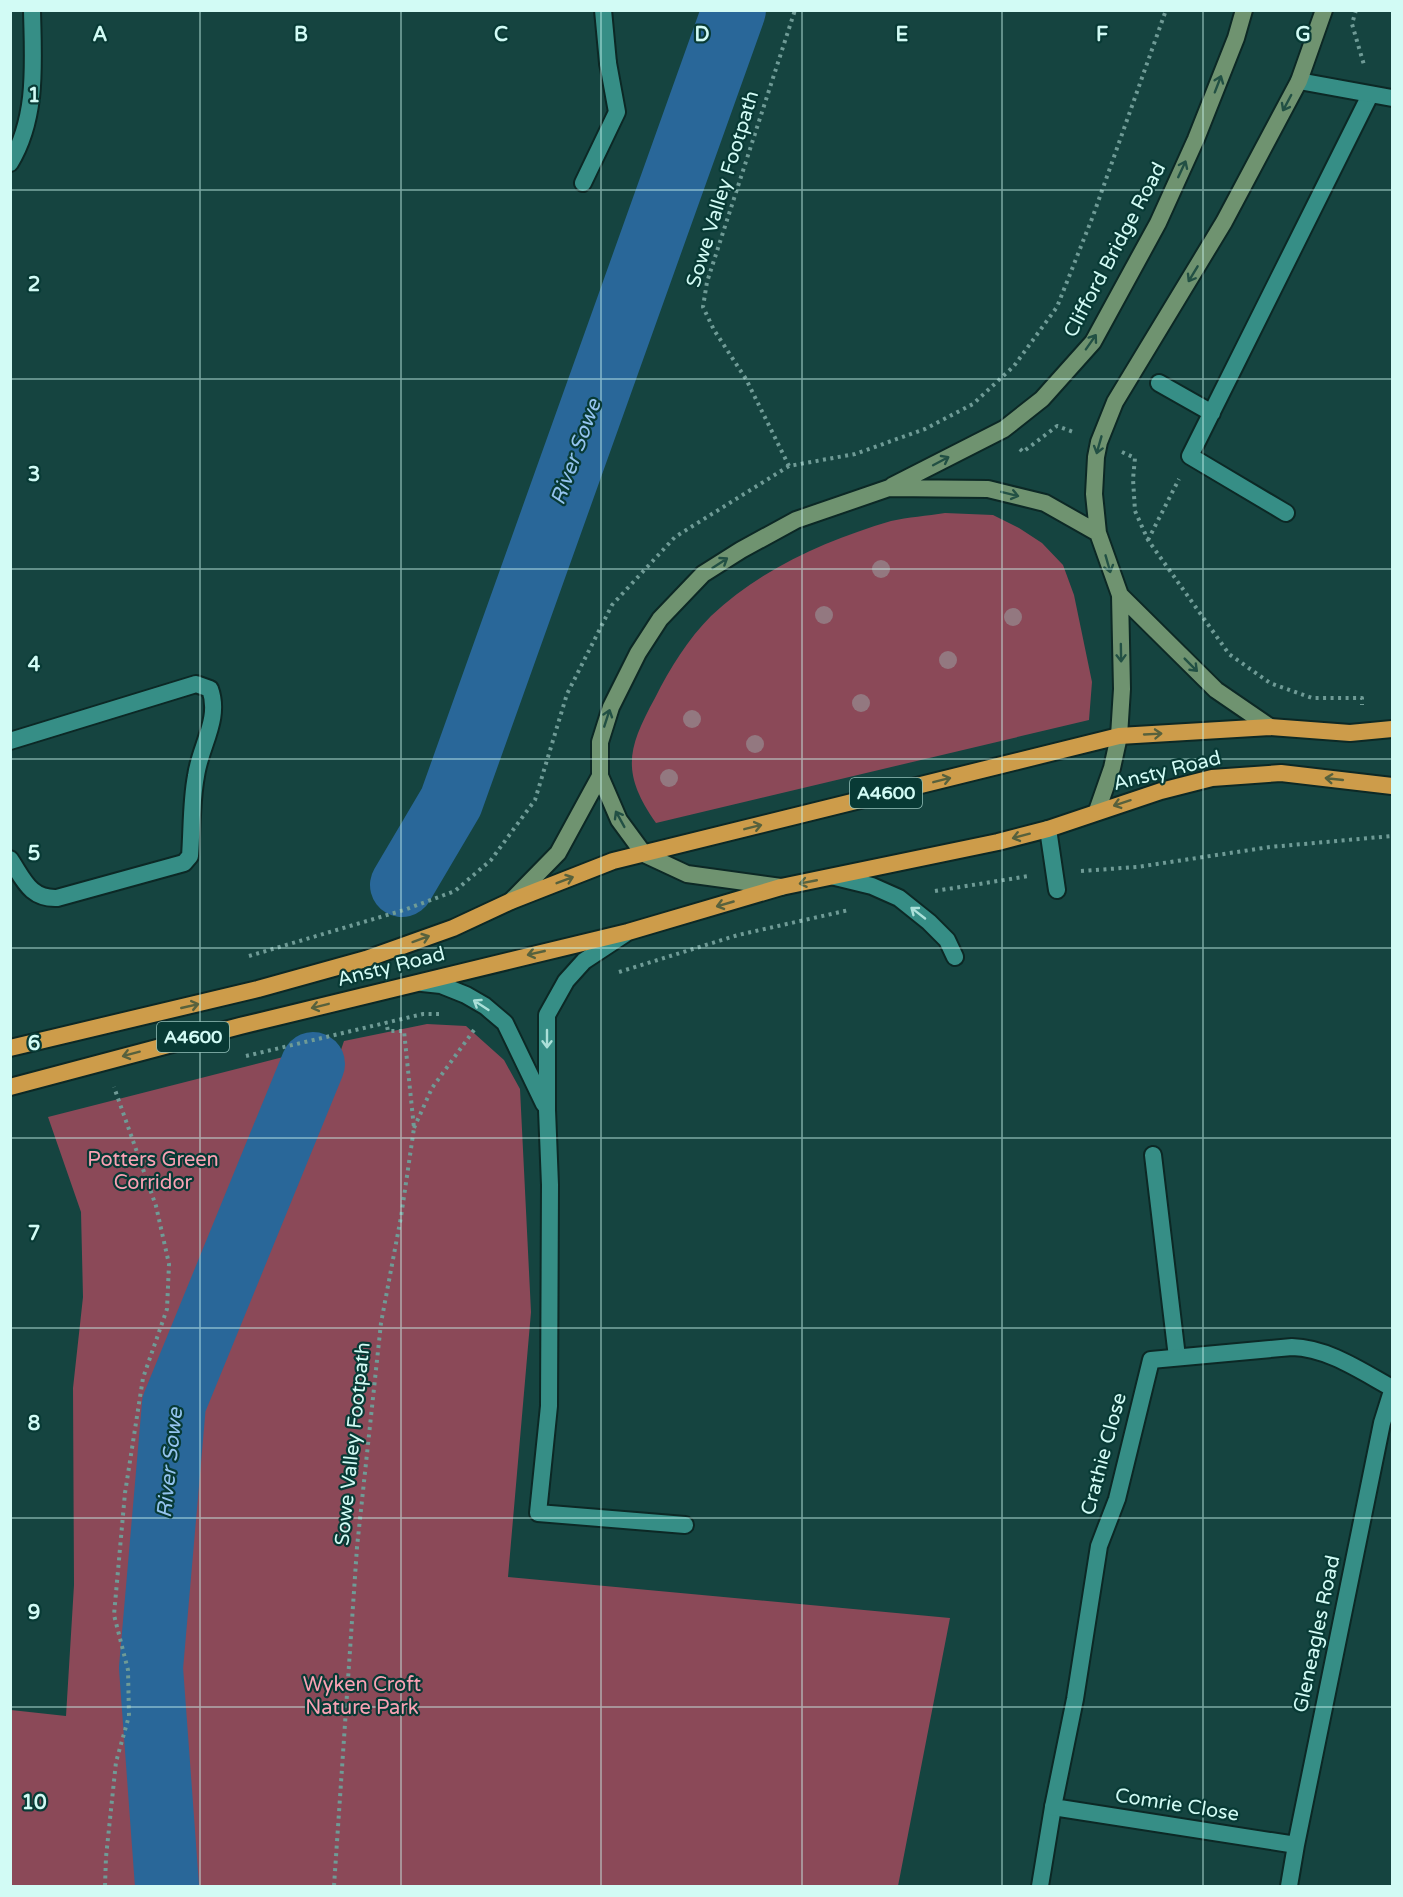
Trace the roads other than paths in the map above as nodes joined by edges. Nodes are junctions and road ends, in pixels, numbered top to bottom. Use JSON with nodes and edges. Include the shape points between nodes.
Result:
{"nodes":[{"id":1,"x":32,"y":10,"type":"edge"},
{"id":2,"x":603,"y":10,"type":"edge"},
{"id":3,"x":1244,"y":10,"type":"edge"},
{"id":4,"x":1324,"y":10,"type":"edge"},
{"id":5,"x":1299,"y":81,"type":"junction"},
{"id":6,"x":1373,"y":95,"type":"junction"},
{"id":7,"x":1392,"y":99,"type":"edge"},
{"id":8,"x":10,"y":163,"type":"edge"},
{"id":9,"x":583,"y":183,"type":"dead end"},
{"id":10,"x":1159,"y":383,"type":"dead end"},
{"id":11,"x":1212,"y":413,"type":"junction"},
{"id":12,"x":889,"y":488,"type":"junction"},
{"id":13,"x":1286,"y":513,"type":"dead end"},
{"id":14,"x":1098,"y":533,"type":"junction"},
{"id":15,"x":1120,"y":595,"type":"junction"},
{"id":16,"x":1270,"y":728,"type":"junction"},
{"id":17,"x":1392,"y":729,"type":"edge"},
{"id":18,"x":1119,"y":736,"type":"junction"},
{"id":19,"x":10,"y":741,"type":"edge"},
{"id":20,"x":600,"y":776,"type":"junction"},
{"id":21,"x":1392,"y":786,"type":"edge"},
{"id":22,"x":1097,"y":812,"type":"junction"},
{"id":23,"x":1048,"y":828,"type":"junction"},
{"id":24,"x":644,"y":854,"type":"junction"},
{"id":25,"x":10,"y":859,"type":"edge"},
{"id":26,"x":835,"y":877,"type":"junction"},
{"id":27,"x":1056,"y":882,"type":"road end"},
{"id":28,"x":781,"y":887,"type":"junction"},
{"id":29,"x":511,"y":901,"type":"junction"},
{"id":30,"x":628,"y":932,"type":"junction"},
{"id":31,"x":955,"y":957,"type":"dead end"},
{"id":32,"x":416,"y":983,"type":"junction"},
{"id":33,"x":10,"y":1048,"type":"edge"},
{"id":34,"x":10,"y":1087,"type":"edge"},
{"id":35,"x":547,"y":1110,"type":"junction"},
{"id":36,"x":1153,"y":1155,"type":"dead end"},
{"id":37,"x":1177,"y":1357,"type":"junction"},
{"id":38,"x":1392,"y":1389,"type":"edge"},
{"id":39,"x":685,"y":1526,"type":"dead end"},
{"id":40,"x":1053,"y":1807,"type":"junction"},
{"id":41,"x":1296,"y":1845,"type":"junction"},
{"id":42,"x":1040,"y":1887,"type":"edge"},
{"id":43,"x":1289,"y":1887,"type":"edge"}],
"edges":[{"from":1,"to":8,"type":"street","via":[[33,93],[21,146]]},
{"from":2,"to":9,"type":"street","via":[[617,112]]},
{"from":12,"to":3,"type":"main road","name":"Clifford Bridge Road","one_way":true,"via":[[1004,429],[1042,399],[1093,342],[1158,223],[1196,139]]},
{"from":4,"to":5,"type":"main road"},
{"from":5,"to":6,"type":"street"},
{"from":5,"to":14,"type":"main road","one_way":true,"via":[[1224,222],[1115,402],[1096,457]]},
{"from":6,"to":7,"type":"street"},
{"from":6,"to":11,"type":"street"},
{"from":10,"to":11,"type":"street"},
{"from":11,"to":13,"type":"street","via":[[1190,456]]},
{"from":12,"to":14,"type":"main road","one_way":true,"via":[[988,489],[1045,503]]},
{"from":20,"to":12,"type":"main road","one_way":true,"via":[[600,742],[611,707],[638,653],[660,619],[703,574],[796,520]]},
{"from":14,"to":15,"type":"main road","one_way":true},
{"from":15,"to":16,"type":"main road","one_way":true,"via":[[1216,690]]},
{"from":15,"to":18,"type":"main road","one_way":true},
{"from":16,"to":17,"type":"highway","number":"A4600","via":[[1350,733]]},
{"from":18,"to":16,"type":"highway","number":"A4600","one_way":true},
{"from":18,"to":22,"type":"main road"},
{"from":24,"to":18,"type":"highway","number":"A4600","one_way":true},
{"from":19,"to":25,"type":"street","via":[[196,684],[210,689],[214,701],[214,717],[196,776],[190,856],[184,863],[44,899],[30,889]]},
{"from":24,"to":20,"type":"main road","one_way":true,"via":[[619,820]]},
{"from":20,"to":29,"type":"main road","name":"Ansty Road","via":[[558,853]]},
{"from":21,"to":22,"type":"highway","name":"Ansty Road","number":"A4600","one_way":true,"via":[[1281,773],[1246,774],[1161,791]]},
{"from":22,"to":23,"type":"highway","number":"A4600"},
{"from":23,"to":26,"type":"highway","number":"A4600","one_way":true},
{"from":23,"to":27,"type":"street"},
{"from":24,"to":28,"type":"main road","via":[[687,874]]},
{"from":29,"to":24,"type":"highway","number":"A4600","one_way":true,"via":[[614,861]]},
{"from":26,"to":28,"type":"highway","number":"A4600","one_way":true},
{"from":31,"to":26,"type":"street","one_way":true,"via":[[947,940],[899,898]]},
{"from":28,"to":30,"type":"highway","name":"Ansty Road","number":"A4600","one_way":true},
{"from":33,"to":29,"type":"highway","name":"Ansty Road","number":"A4600","one_way":true,"via":[[366,959],[453,928]]},
{"from":30,"to":32,"type":"highway","name":"Ansty Road","number":"A4600","one_way":true},
{"from":30,"to":35,"type":"street","one_way":true,"via":[[584,961],[549,1009]]},
{"from":32,"to":34,"type":"highway","name":"Ansty Road","number":"A4600","one_way":true},
{"from":35,"to":32,"type":"street","one_way":true,"via":[[505,1023],[466,995],[441,985]]},
{"from":35,"to":39,"type":"street","via":[[549,1406],[538,1513]]},
{"from":36,"to":37,"type":"street"},
{"from":37,"to":38,"type":"street","name":"Crathie Close","via":[[1309,1347]]},
{"from":37,"to":40,"type":"street","name":"Crathie Close","via":[[1151,1359],[1117,1499],[1099,1546]]},
{"from":38,"to":41,"type":"street","name":"Gleneagles Road"},
{"from":40,"to":41,"type":"street","name":"Comrie Close"},
{"from":40,"to":42,"type":"street"},
{"from":41,"to":43,"type":"street","name":"Gleneagles Road"}]}
